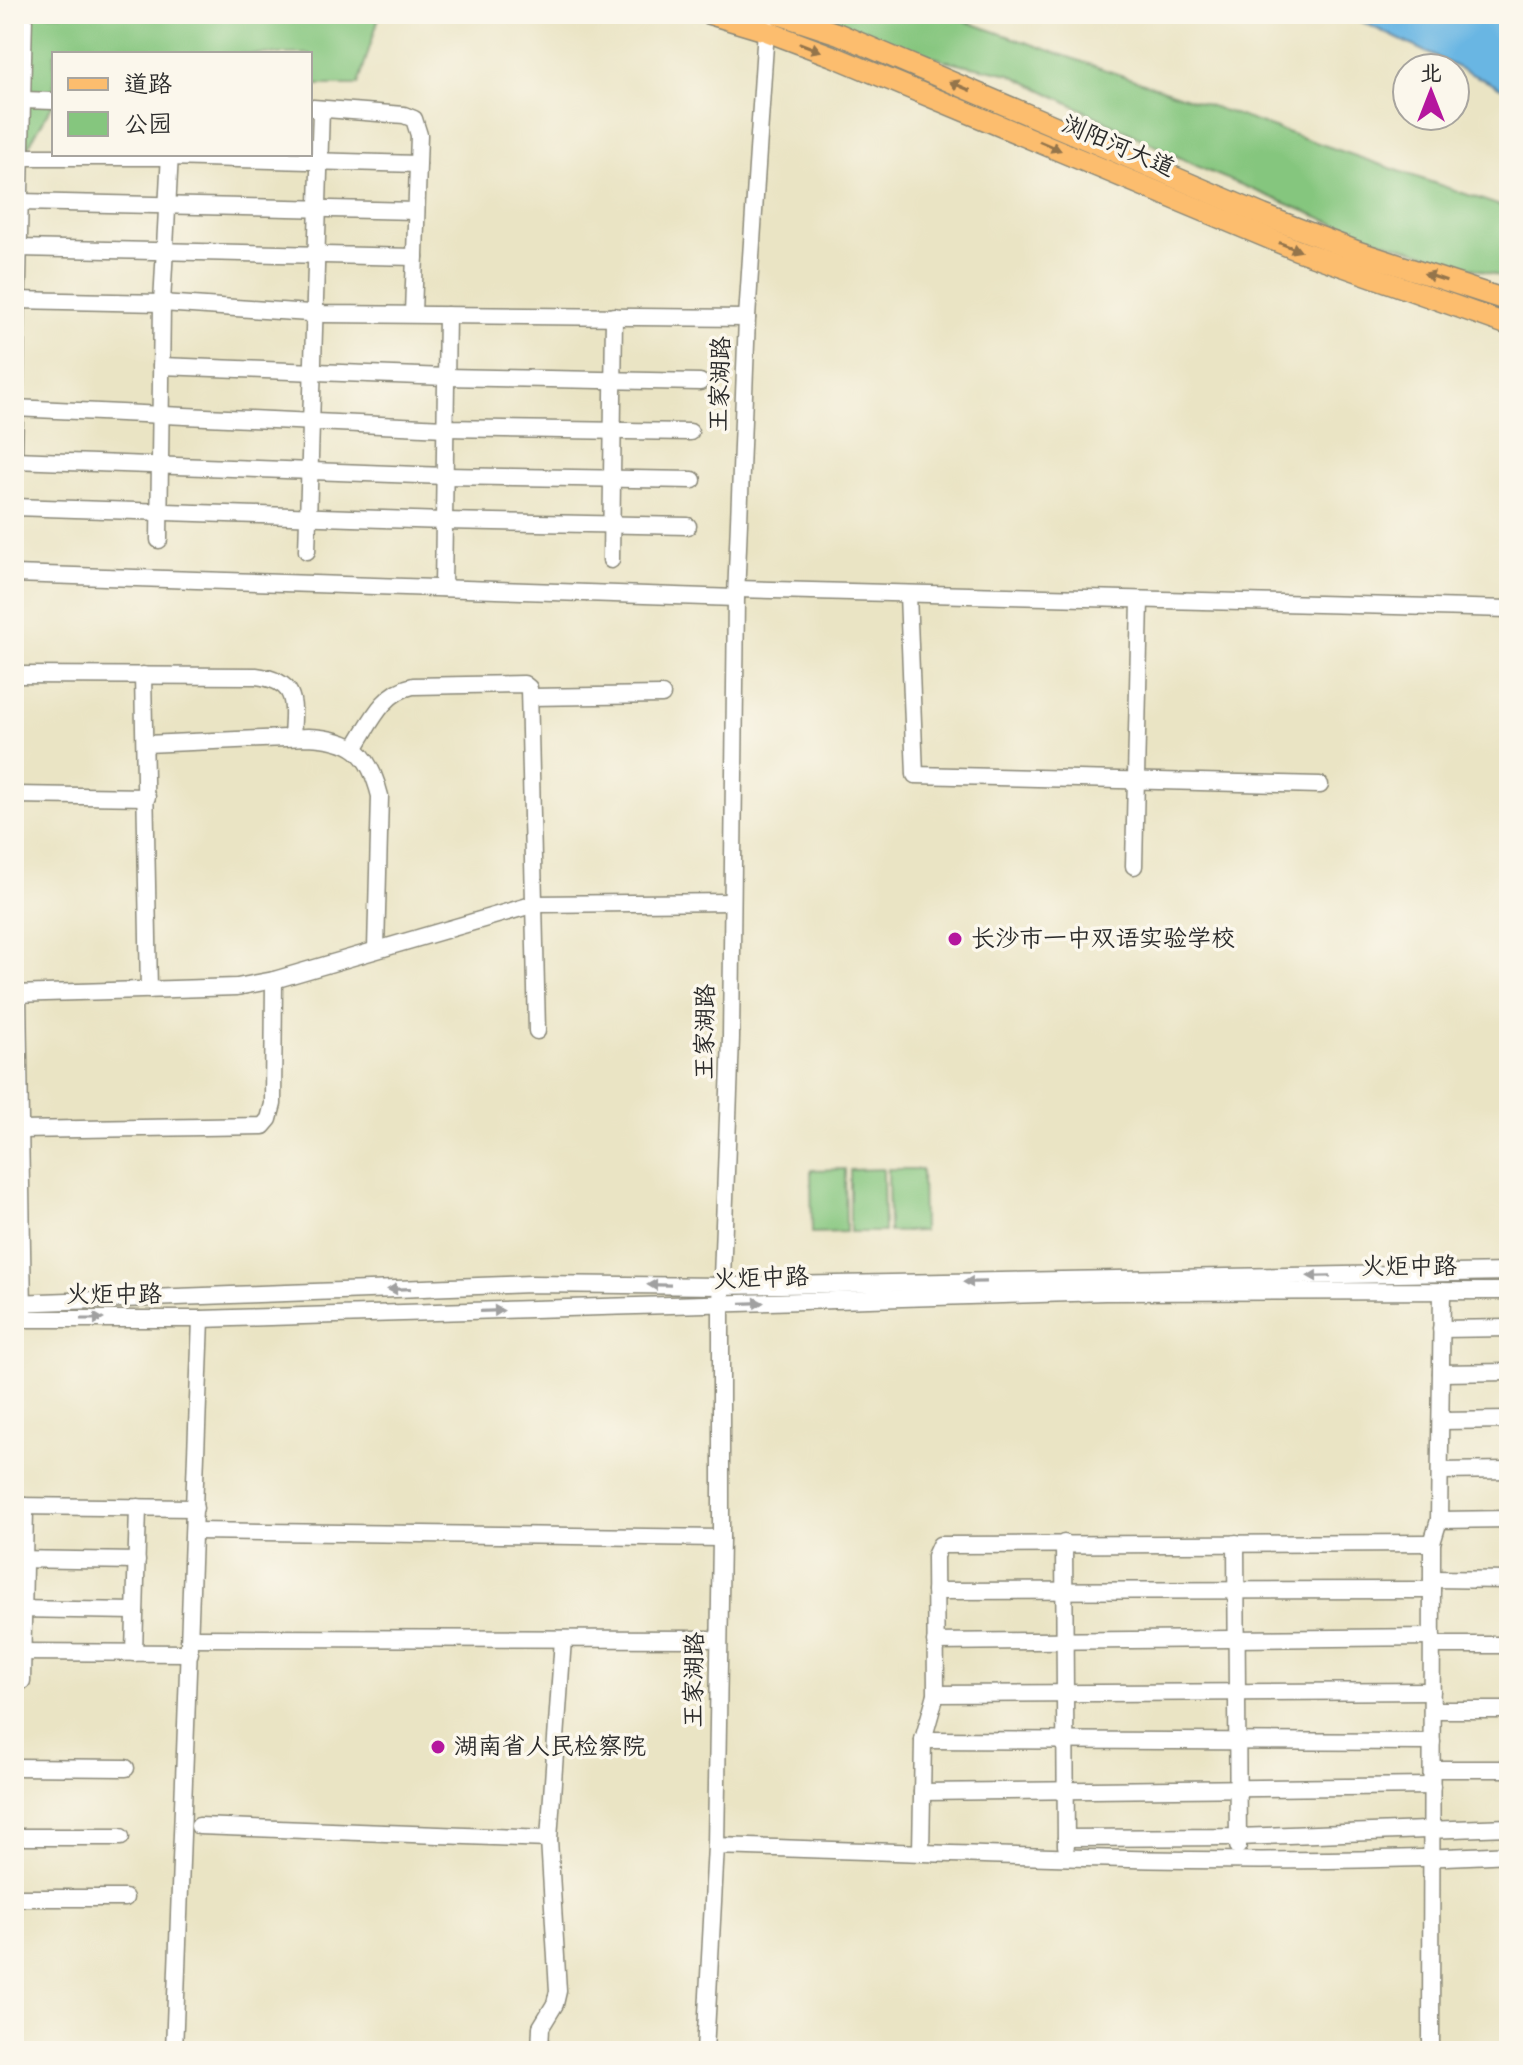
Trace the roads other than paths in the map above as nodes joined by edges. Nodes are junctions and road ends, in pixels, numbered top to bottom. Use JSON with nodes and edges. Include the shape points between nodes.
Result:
{"nodes":[{"id":1,"x":24,"y":14,"type":"edge"},
{"id":2,"x":709,"y":14,"type":"edge"},
{"id":3,"x":770,"y":20,"type":"edge"},
{"id":4,"x":23,"y":100,"type":"junction"},
{"id":5,"x":52,"y":101,"type":"edge"},
{"id":6,"x":315,"y":108,"type":"edge"},
{"id":7,"x":169,"y":156,"type":"edge"},
{"id":8,"x":21,"y":157,"type":"junction"},
{"id":9,"x":319,"y":160,"type":"junction"},
{"id":10,"x":418,"y":164,"type":"junction"},
{"id":11,"x":20,"y":202,"type":"junction"},
{"id":12,"x":166,"y":204,"type":"junction"},
{"id":13,"x":317,"y":208,"type":"junction"},
{"id":14,"x":416,"y":211,"type":"junction"},
{"id":15,"x":19,"y":248,"type":"junction"},
{"id":16,"x":164,"y":250,"type":"junction"},
{"id":17,"x":315,"y":253,"type":"junction"},
{"id":18,"x":415,"y":257,"type":"junction"},
{"id":19,"x":16,"y":300,"type":"edge"},
{"id":20,"x":1509,"y":301,"type":"edge"},
{"id":21,"x":162,"y":303,"type":"junction"},
{"id":22,"x":313,"y":313,"type":"junction"},
{"id":23,"x":413,"y":314,"type":"junction"},
{"id":24,"x":447,"y":315,"type":"junction"},
{"id":25,"x":614,"y":316,"type":"junction"},
{"id":26,"x":747,"y":318,"type":"junction"},
{"id":27,"x":1509,"y":325,"type":"edge"},
{"id":28,"x":15,"y":361,"type":"edge"},
{"id":29,"x":161,"y":366,"type":"junction"},
{"id":30,"x":311,"y":373,"type":"junction"},
{"id":31,"x":446,"y":377,"type":"junction"},
{"id":32,"x":614,"y":380,"type":"junction"},
{"id":33,"x":700,"y":382,"type":"dead end"},
{"id":34,"x":14,"y":408,"type":"edge"},
{"id":35,"x":160,"y":415,"type":"junction"},
{"id":36,"x":309,"y":422,"type":"junction"},
{"id":37,"x":445,"y":428,"type":"junction"},
{"id":38,"x":614,"y":430,"type":"junction"},
{"id":39,"x":690,"y":432,"type":"dead end"},
{"id":40,"x":14,"y":459,"type":"edge"},
{"id":41,"x":160,"y":466,"type":"junction"},
{"id":42,"x":308,"y":471,"type":"junction"},
{"id":43,"x":445,"y":476,"type":"junction"},
{"id":44,"x":613,"y":479,"type":"junction"},
{"id":45,"x":693,"y":480,"type":"dead end"},
{"id":46,"x":14,"y":507,"type":"edge"},
{"id":47,"x":159,"y":512,"type":"junction"},
{"id":48,"x":308,"y":517,"type":"junction"},
{"id":49,"x":444,"y":521,"type":"junction"},
{"id":50,"x":611,"y":525,"type":"junction"},
{"id":51,"x":688,"y":526,"type":"dead end"},
{"id":52,"x":159,"y":540,"type":"dead end"},
{"id":53,"x":307,"y":551,"type":"dead end"},
{"id":54,"x":611,"y":560,"type":"dead end"},
{"id":55,"x":14,"y":574,"type":"edge"},
{"id":56,"x":443,"y":588,"type":"junction"},
{"id":57,"x":737,"y":593,"type":"junction"},
{"id":58,"x":908,"y":594,"type":"junction"},
{"id":59,"x":1140,"y":600,"type":"junction"},
{"id":60,"x":1509,"y":609,"type":"edge"},
{"id":61,"x":14,"y":675,"type":"edge"},
{"id":62,"x":143,"y":675,"type":"junction"},
{"id":63,"x":662,"y":695,"type":"dead end"},
{"id":64,"x":530,"y":697,"type":"junction"},
{"id":65,"x":292,"y":737,"type":"junction"},
{"id":66,"x":146,"y":744,"type":"junction"},
{"id":67,"x":355,"y":747,"type":"junction"},
{"id":68,"x":1135,"y":780,"type":"junction"},
{"id":69,"x":1320,"y":785,"type":"dead end"},
{"id":70,"x":14,"y":795,"type":"edge"},
{"id":71,"x":147,"y":797,"type":"junction"},
{"id":72,"x":1134,"y":866,"type":"dead end"},
{"id":73,"x":732,"y":902,"type":"junction"},
{"id":74,"x":535,"y":904,"type":"junction"},
{"id":75,"x":376,"y":949,"type":"junction"},
{"id":76,"x":274,"y":980,"type":"junction"},
{"id":77,"x":149,"y":990,"type":"junction"},
{"id":78,"x":16,"y":994,"type":"edge"},
{"id":79,"x":537,"y":1031,"type":"dead end"},
{"id":80,"x":20,"y":1130,"type":"junction"},
{"id":81,"x":1509,"y":1272,"type":"edge"},
{"id":82,"x":721,"y":1286,"type":"junction"},
{"id":83,"x":1442,"y":1291,"type":"junction"},
{"id":84,"x":1509,"y":1291,"type":"edge"},
{"id":85,"x":721,"y":1305,"type":"junction"},
{"id":86,"x":19,"y":1311,"type":"edge"},
{"id":87,"x":201,"y":1319,"type":"junction"},
{"id":88,"x":1509,"y":1328,"type":"edge"},
{"id":89,"x":1441,"y":1329,"type":"junction"},
{"id":90,"x":1509,"y":1372,"type":"edge"},
{"id":91,"x":1441,"y":1373,"type":"junction"},
{"id":92,"x":1509,"y":1420,"type":"edge"},
{"id":93,"x":1441,"y":1421,"type":"junction"},
{"id":94,"x":1509,"y":1470,"type":"edge"},
{"id":95,"x":1440,"y":1471,"type":"junction"},
{"id":96,"x":19,"y":1506,"type":"edge"},
{"id":97,"x":138,"y":1507,"type":"junction"},
{"id":98,"x":195,"y":1508,"type":"junction"},
{"id":99,"x":1509,"y":1519,"type":"edge"},
{"id":100,"x":1439,"y":1520,"type":"junction"},
{"id":101,"x":195,"y":1531,"type":"junction"},
{"id":102,"x":721,"y":1538,"type":"junction"},
{"id":103,"x":1064,"y":1543,"type":"junction"},
{"id":104,"x":1236,"y":1543,"type":"junction"},
{"id":105,"x":1432,"y":1543,"type":"junction"},
{"id":106,"x":19,"y":1559,"type":"edge"},
{"id":107,"x":137,"y":1561,"type":"junction"},
{"id":108,"x":1509,"y":1580,"type":"edge"},
{"id":109,"x":1432,"y":1585,"type":"junction"},
{"id":110,"x":1064,"y":1590,"type":"junction"},
{"id":111,"x":1236,"y":1590,"type":"junction"},
{"id":112,"x":935,"y":1591,"type":"junction"},
{"id":113,"x":19,"y":1609,"type":"edge"},
{"id":114,"x":135,"y":1611,"type":"junction"},
{"id":115,"x":563,"y":1639,"type":"junction"},
{"id":116,"x":709,"y":1639,"type":"dead end"},
{"id":117,"x":1065,"y":1641,"type":"junction"},
{"id":118,"x":1236,"y":1641,"type":"junction"},
{"id":119,"x":1432,"y":1641,"type":"junction"},
{"id":120,"x":935,"y":1642,"type":"junction"},
{"id":121,"x":1509,"y":1645,"type":"edge"},
{"id":122,"x":191,"y":1646,"type":"junction"},
{"id":123,"x":18,"y":1652,"type":"edge"},
{"id":124,"x":134,"y":1653,"type":"junction"},
{"id":125,"x":22,"y":1681,"type":"dead end"},
{"id":126,"x":1432,"y":1691,"type":"junction"},
{"id":127,"x":1236,"y":1693,"type":"junction"},
{"id":128,"x":936,"y":1694,"type":"junction"},
{"id":129,"x":1065,"y":1695,"type":"junction"},
{"id":130,"x":1432,"y":1710,"type":"junction"},
{"id":131,"x":1509,"y":1710,"type":"edge"},
{"id":132,"x":923,"y":1740,"type":"junction"},
{"id":133,"x":1065,"y":1740,"type":"junction"},
{"id":134,"x":1237,"y":1742,"type":"junction"},
{"id":135,"x":1432,"y":1742,"type":"junction"},
{"id":136,"x":14,"y":1767,"type":"edge"},
{"id":137,"x":126,"y":1768,"type":"dead end"},
{"id":138,"x":1509,"y":1769,"type":"edge"},
{"id":139,"x":1432,"y":1777,"type":"junction"},
{"id":140,"x":1066,"y":1790,"type":"junction"},
{"id":141,"x":1237,"y":1790,"type":"junction"},
{"id":142,"x":922,"y":1792,"type":"junction"},
{"id":143,"x":199,"y":1826,"type":"dead end"},
{"id":144,"x":1509,"y":1827,"type":"edge"},
{"id":145,"x":1431,"y":1830,"type":"junction"},
{"id":146,"x":14,"y":1837,"type":"edge"},
{"id":147,"x":121,"y":1837,"type":"dead end"},
{"id":148,"x":1237,"y":1837,"type":"junction"},
{"id":149,"x":1066,"y":1838,"type":"junction"},
{"id":150,"x":549,"y":1839,"type":"junction"},
{"id":151,"x":716,"y":1846,"type":"junction"},
{"id":152,"x":921,"y":1852,"type":"junction"},
{"id":153,"x":1509,"y":1854,"type":"edge"},
{"id":154,"x":1066,"y":1856,"type":"junction"},
{"id":155,"x":1431,"y":1858,"type":"junction"},
{"id":156,"x":1238,"y":1859,"type":"junction"},
{"id":157,"x":14,"y":1898,"type":"edge"},
{"id":158,"x":125,"y":1898,"type":"dead end"},
{"id":159,"x":174,"y":2051,"type":"edge"},
{"id":160,"x":540,"y":2051,"type":"edge"},
{"id":161,"x":705,"y":2051,"type":"edge"},
{"id":162,"x":1431,"y":2051,"type":"edge"}],
"edges":[{"from":1,"to":4,"type":"street"},
{"from":2,"to":3,"type":"main road","name":"浏阳河大道"},
{"from":20,"to":3,"type":"main road","name":"浏阳河大道","one_way":true,"via":[[1263,215],[839,34]]},
{"from":3,"to":26,"type":"street","name":"王家湖路"},
{"from":3,"to":27,"type":"main road","name":"浏阳河大道","one_way":true,"via":[[835,57],[1297,250]]},
{"from":4,"to":5,"type":"street"},
{"from":4,"to":8,"type":"street"},
{"from":6,"to":9,"type":"street"},
{"from":6,"to":10,"type":"street","via":[[414,119]]},
{"from":7,"to":8,"type":"street"},
{"from":7,"to":9,"type":"street"},
{"from":7,"to":12,"type":"street"},
{"from":8,"to":11,"type":"street"},
{"from":9,"to":10,"type":"street"},
{"from":9,"to":13,"type":"street"},
{"from":10,"to":14,"type":"street"},
{"from":11,"to":12,"type":"street"},
{"from":11,"to":15,"type":"street"},
{"from":12,"to":13,"type":"street"},
{"from":12,"to":16,"type":"street"},
{"from":13,"to":14,"type":"street"},
{"from":13,"to":17,"type":"street"},
{"from":14,"to":18,"type":"street"},
{"from":15,"to":16,"type":"street"},
{"from":15,"to":19,"type":"street"},
{"from":16,"to":17,"type":"street"},
{"from":16,"to":21,"type":"street"},
{"from":17,"to":18,"type":"street"},
{"from":17,"to":22,"type":"street"},
{"from":18,"to":23,"type":"street"},
{"from":19,"to":21,"type":"street"},
{"from":19,"to":28,"type":"street"},
{"from":21,"to":22,"type":"street"},
{"from":21,"to":29,"type":"street"},
{"from":22,"to":23,"type":"street"},
{"from":22,"to":30,"type":"street"},
{"from":23,"to":24,"type":"street"},
{"from":24,"to":25,"type":"street"},
{"from":24,"to":31,"type":"street"},
{"from":25,"to":26,"type":"street"},
{"from":25,"to":32,"type":"street"},
{"from":26,"to":57,"type":"street","name":"王家湖路"},
{"from":28,"to":34,"type":"street"},
{"from":29,"to":30,"type":"street"},
{"from":29,"to":35,"type":"street"},
{"from":30,"to":31,"type":"street"},
{"from":30,"to":36,"type":"street"},
{"from":31,"to":32,"type":"street"},
{"from":31,"to":37,"type":"street"},
{"from":32,"to":33,"type":"street"},
{"from":32,"to":38,"type":"street"},
{"from":34,"to":35,"type":"street"},
{"from":34,"to":40,"type":"street"},
{"from":35,"to":36,"type":"street"},
{"from":35,"to":41,"type":"street"},
{"from":36,"to":37,"type":"street"},
{"from":36,"to":42,"type":"street"},
{"from":37,"to":38,"type":"street"},
{"from":37,"to":43,"type":"street"},
{"from":38,"to":39,"type":"street"},
{"from":38,"to":44,"type":"street"},
{"from":40,"to":41,"type":"street"},
{"from":41,"to":42,"type":"street"},
{"from":41,"to":47,"type":"street"},
{"from":42,"to":43,"type":"street"},
{"from":42,"to":48,"type":"street"},
{"from":43,"to":44,"type":"street"},
{"from":43,"to":49,"type":"street"},
{"from":44,"to":45,"type":"street"},
{"from":44,"to":50,"type":"street"},
{"from":46,"to":47,"type":"street"},
{"from":47,"to":48,"type":"street"},
{"from":47,"to":52,"type":"street"},
{"from":48,"to":49,"type":"street"},
{"from":48,"to":53,"type":"street"},
{"from":49,"to":50,"type":"street"},
{"from":49,"to":56,"type":"street"},
{"from":50,"to":51,"type":"street"},
{"from":50,"to":54,"type":"street"},
{"from":55,"to":56,"type":"street"},
{"from":56,"to":57,"type":"street"},
{"from":57,"to":58,"type":"street"},
{"from":57,"to":73,"type":"street","name":"王家湖路"},
{"from":58,"to":59,"type":"street"},
{"from":58,"to":68,"type":"street","via":[[915,775]]},
{"from":59,"to":60,"type":"street"},
{"from":59,"to":68,"type":"street"},
{"from":61,"to":62,"type":"street"},
{"from":62,"to":65,"type":"street","via":[[275,678],[288,688]]},
{"from":62,"to":66,"type":"street"},
{"from":63,"to":64,"type":"street"},
{"from":64,"to":67,"type":"street","via":[[524,684],[397,689]]},
{"from":64,"to":74,"type":"street"},
{"from":65,"to":66,"type":"street"},
{"from":65,"to":67,"type":"street","via":[[332,738]]},
{"from":66,"to":71,"type":"street"},
{"from":67,"to":75,"type":"street","via":[[375,777],[380,796]]},
{"from":68,"to":69,"type":"street"},
{"from":68,"to":72,"type":"street"},
{"from":70,"to":71,"type":"street"},
{"from":71,"to":77,"type":"street"},
{"from":73,"to":74,"type":"street"},
{"from":73,"to":82,"type":"street","name":"王家湖路"},
{"from":74,"to":75,"type":"street"},
{"from":74,"to":79,"type":"street"},
{"from":75,"to":76,"type":"street"},
{"from":76,"to":77,"type":"street","via":[[237,987]]},
{"from":76,"to":80,"type":"street","via":[[273,1104],[263,1126]]},
{"from":77,"to":78,"type":"street"},
{"from":78,"to":80,"type":"street"},
{"from":80,"to":86,"type":"street"},
{"from":81,"to":82,"type":"street","one_way":true},
{"from":82,"to":85,"type":"street","name":"王家湖路"},
{"from":82,"to":86,"type":"street","one_way":true,"via":[[530,1284]]},
{"from":83,"to":84,"type":"street","name":"火炬中路"},
{"from":85,"to":83,"type":"street","name":"火炬中路","one_way":true,"via":[[1105,1292]]},
{"from":83,"to":89,"type":"street"},
{"from":87,"to":85,"type":"street","name":"火炬中路","one_way":true},
{"from":85,"to":102,"type":"street","name":"王家湖路"},
{"from":86,"to":87,"type":"street","name":"火炬中路","one_way":true},
{"from":87,"to":98,"type":"street"},
{"from":88,"to":89,"type":"street"},
{"from":89,"to":91,"type":"street"},
{"from":90,"to":91,"type":"street"},
{"from":91,"to":93,"type":"street"},
{"from":92,"to":93,"type":"street"},
{"from":93,"to":95,"type":"street"},
{"from":94,"to":95,"type":"street"},
{"from":95,"to":100,"type":"street"},
{"from":96,"to":97,"type":"street"},
{"from":96,"to":106,"type":"street"},
{"from":97,"to":98,"type":"street"},
{"from":97,"to":107,"type":"street"},
{"from":98,"to":101,"type":"street"},
{"from":99,"to":100,"type":"street"},
{"from":100,"to":105,"type":"street"},
{"from":101,"to":102,"type":"street"},
{"from":101,"to":122,"type":"street"},
{"from":102,"to":151,"type":"street","name":"王家湖路"},
{"from":103,"to":104,"type":"street"},
{"from":103,"to":110,"type":"street"},
{"from":103,"to":112,"type":"street","via":[[940,1545],[935,1551]]},
{"from":104,"to":105,"type":"street"},
{"from":104,"to":111,"type":"street"},
{"from":105,"to":109,"type":"street"},
{"from":106,"to":107,"type":"street"},
{"from":106,"to":113,"type":"street"},
{"from":107,"to":114,"type":"street"},
{"from":108,"to":109,"type":"street"},
{"from":109,"to":111,"type":"street"},
{"from":109,"to":119,"type":"street"},
{"from":110,"to":111,"type":"street"},
{"from":110,"to":112,"type":"street"},
{"from":110,"to":117,"type":"street"},
{"from":111,"to":118,"type":"street"},
{"from":112,"to":120,"type":"street"},
{"from":113,"to":114,"type":"street"},
{"from":113,"to":123,"type":"street"},
{"from":114,"to":124,"type":"street"},
{"from":115,"to":116,"type":"street"},
{"from":115,"to":122,"type":"street"},
{"from":115,"to":150,"type":"street"},
{"from":117,"to":118,"type":"street"},
{"from":117,"to":120,"type":"street"},
{"from":117,"to":129,"type":"street"},
{"from":118,"to":119,"type":"street"},
{"from":118,"to":127,"type":"street"},
{"from":119,"to":121,"type":"street"},
{"from":119,"to":126,"type":"street"},
{"from":120,"to":128,"type":"street"},
{"from":122,"to":124,"type":"street"},
{"from":122,"to":159,"type":"street"},
{"from":123,"to":124,"type":"street"},
{"from":123,"to":125,"type":"street"},
{"from":126,"to":127,"type":"street"},
{"from":126,"to":130,"type":"street"},
{"from":127,"to":129,"type":"street"},
{"from":127,"to":134,"type":"street"},
{"from":128,"to":129,"type":"street"},
{"from":128,"to":132,"type":"street"},
{"from":129,"to":133,"type":"street"},
{"from":130,"to":131,"type":"street"},
{"from":130,"to":135,"type":"street"},
{"from":132,"to":133,"type":"street"},
{"from":132,"to":142,"type":"street"},
{"from":133,"to":134,"type":"street"},
{"from":133,"to":140,"type":"street"},
{"from":134,"to":135,"type":"street"},
{"from":134,"to":141,"type":"street"},
{"from":135,"to":139,"type":"street"},
{"from":136,"to":137,"type":"street"},
{"from":138,"to":139,"type":"street"},
{"from":139,"to":141,"type":"street"},
{"from":139,"to":145,"type":"street"},
{"from":140,"to":141,"type":"street"},
{"from":140,"to":142,"type":"street"},
{"from":140,"to":149,"type":"street"},
{"from":141,"to":148,"type":"street"},
{"from":142,"to":152,"type":"street"},
{"from":143,"to":150,"type":"street"},
{"from":144,"to":145,"type":"street"},
{"from":145,"to":148,"type":"street"},
{"from":145,"to":155,"type":"street"},
{"from":146,"to":147,"type":"street"},
{"from":148,"to":149,"type":"street"},
{"from":148,"to":156,"type":"street"},
{"from":149,"to":154,"type":"street"},
{"from":150,"to":160,"type":"street","via":[[558,1991],[541,2027]]},
{"from":151,"to":152,"type":"street"},
{"from":151,"to":161,"type":"street","name":"王家湖路"},
{"from":152,"to":154,"type":"street"},
{"from":153,"to":155,"type":"street"},
{"from":154,"to":156,"type":"street"},
{"from":155,"to":156,"type":"street"},
{"from":155,"to":162,"type":"street"},
{"from":157,"to":158,"type":"street"}]}
